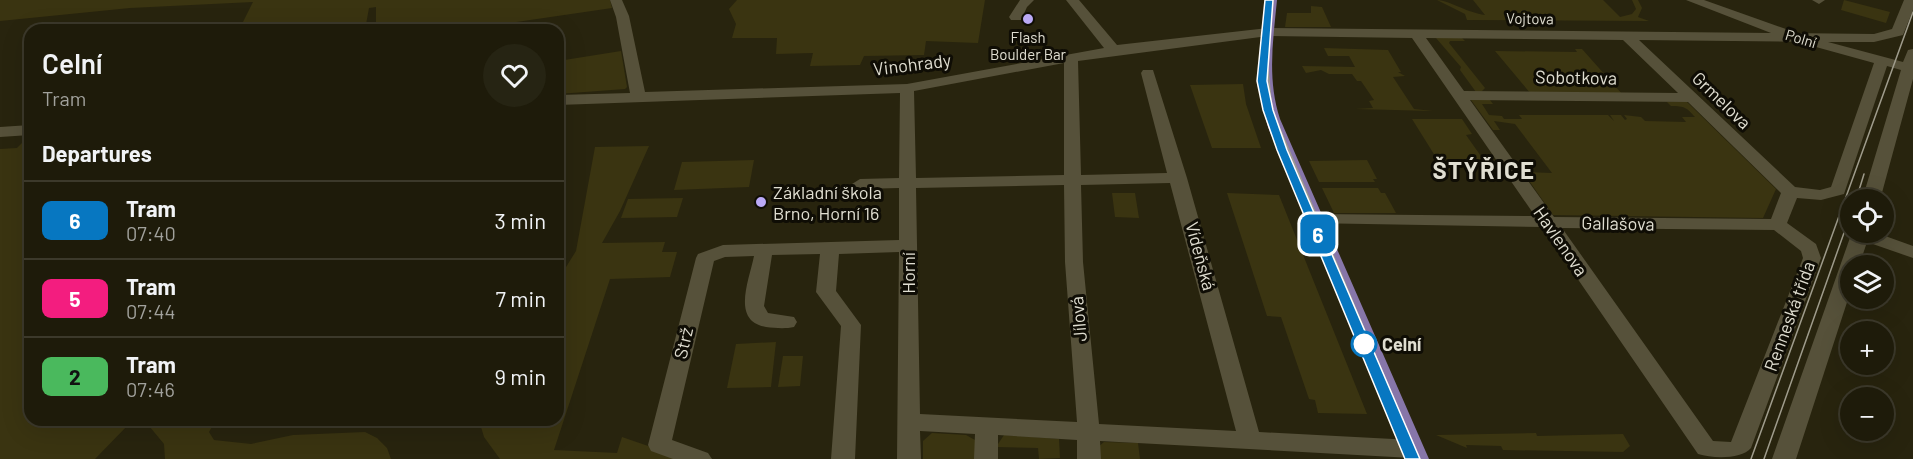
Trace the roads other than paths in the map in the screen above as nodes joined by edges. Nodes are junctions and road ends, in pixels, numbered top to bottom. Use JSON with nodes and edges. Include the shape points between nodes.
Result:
{"nodes":[{"id":1,"x":616,"y":0,"type":"edge"},
{"id":2,"x":1028,"y":0,"type":"edge"},
{"id":3,"x":1072,"y":0,"type":"edge"},
{"id":4,"x":1271,"y":0,"type":"edge"},
{"id":5,"x":1692,"y":0,"type":"edge"},
{"id":6,"x":1910,"y":0,"type":"edge"},
{"id":7,"x":1016,"y":17,"type":"dead end"},
{"id":8,"x":1268,"y":32,"type":"junction"},
{"id":9,"x":1416,"y":33,"type":"junction"},
{"id":10,"x":1628,"y":36,"type":"junction"},
{"id":11,"x":1793,"y":37,"type":"junction"},
{"id":12,"x":1114,"y":50,"type":"junction"},
{"id":13,"x":1071,"y":57,"type":"junction"},
{"id":14,"x":1882,"y":61,"type":"junction"},
{"id":15,"x":1912,"y":63,"type":"edge"},
{"id":16,"x":1148,"y":73,"type":"dead end"},
{"id":17,"x":907,"y":88,"type":"junction"},
{"id":18,"x":1459,"y":95,"type":"junction"},
{"id":19,"x":638,"y":96,"type":"junction"},
{"id":20,"x":1692,"y":98,"type":"junction"},
{"id":21,"x":564,"y":100,"type":"edge"},
{"id":22,"x":24,"y":130,"type":"edge"},
{"id":23,"x":0,"y":132,"type":"edge"},
{"id":24,"x":1179,"y":178,"type":"junction"},
{"id":25,"x":1072,"y":179,"type":"junction"},
{"id":26,"x":908,"y":182,"type":"junction"},
{"id":27,"x":860,"y":184,"type":"dead end"},
{"id":28,"x":1874,"y":189,"type":"edge"},
{"id":29,"x":1790,"y":192,"type":"junction"},
{"id":30,"x":1314,"y":219,"type":"junction"},
{"id":31,"x":1548,"y":222,"type":"junction"},
{"id":32,"x":1778,"y":225,"type":"junction"},
{"id":33,"x":1858,"y":243,"type":"edge"},
{"id":34,"x":1888,"y":243,"type":"edge"},
{"id":35,"x":908,"y":246,"type":"junction"},
{"id":36,"x":830,"y":249,"type":"junction"},
{"id":37,"x":764,"y":251,"type":"junction"},
{"id":38,"x":1913,"y":252,"type":"edge"},
{"id":39,"x":787,"y":322,"type":"dead end"},
{"id":40,"x":909,"y":422,"type":"junction"},
{"id":41,"x":987,"y":425,"type":"junction"},
{"id":42,"x":1087,"y":429,"type":"junction"},
{"id":43,"x":1250,"y":440,"type":"junction"},
{"id":44,"x":1414,"y":454,"type":"edge"},
{"id":45,"x":1703,"y":454,"type":"edge"},
{"id":46,"x":700,"y":459,"type":"edge"},
{"id":47,"x":843,"y":459,"type":"edge"},
{"id":48,"x":909,"y":459,"type":"edge"},
{"id":49,"x":986,"y":459,"type":"edge"},
{"id":50,"x":1089,"y":459,"type":"edge"},
{"id":51,"x":1784,"y":459,"type":"edge"}],
"edges":[{"from":1,"to":19,"type":"street"},
{"from":2,"to":7,"type":"street"},
{"from":3,"to":12,"type":"street"},
{"from":4,"to":8,"type":"main road"},
{"from":5,"to":11,"type":"street","name":"Polní"},
{"from":6,"to":11,"type":"street","via":[[1898,32],[1890,36]]},
{"from":8,"to":9,"type":"street","name":"Vojtova"},
{"from":8,"to":12,"type":"street","name":"Vinohrady"},
{"from":8,"to":30,"type":"main road","via":[[1266,81],[1270,110]]},
{"from":9,"to":10,"type":"street","name":"Vojtova"},
{"from":9,"to":18,"type":"street","name":"Havlenova"},
{"from":10,"to":11,"type":"street","name":"Vojtova"},
{"from":10,"to":20,"type":"street","name":"Grmelova"},
{"from":11,"to":14,"type":"street","name":"Polní"},
{"from":12,"to":13,"type":"street","name":"Vinohrady"},
{"from":13,"to":17,"type":"street","name":"Vinohrady"},
{"from":13,"to":25,"type":"street","name":"Jílová"},
{"from":14,"to":15,"type":"street","name":"Polní"},
{"from":14,"to":29,"type":"street","via":[[1838,190],[1821,195]]},
{"from":15,"to":28,"type":"street"},
{"from":16,"to":24,"type":"street","name":"Vídeňská"},
{"from":17,"to":19,"type":"street","name":"Vinohrady"},
{"from":17,"to":26,"type":"street","name":"Horní"},
{"from":18,"to":20,"type":"street","name":"Sobotkova"},
{"from":18,"to":31,"type":"street","name":"Havlenova"},
{"from":19,"to":21,"type":"street","name":"Vinohrady"},
{"from":20,"to":29,"type":"street","name":"Grmelova"},
{"from":22,"to":23,"type":"street"},
{"from":24,"to":25,"type":"street"},
{"from":24,"to":43,"type":"street","name":"Vídeňská"},
{"from":25,"to":26,"type":"street"},
{"from":25,"to":42,"type":"street","name":"Jílová","via":[[1074,270]]},
{"from":26,"to":27,"type":"street"},
{"from":26,"to":35,"type":"street","name":"Horní"},
{"from":29,"to":32,"type":"street"},
{"from":30,"to":31,"type":"street","name":"Gallašova"},
{"from":30,"to":44,"type":"main road"},
{"from":31,"to":32,"type":"street","name":"Gallašova"},
{"from":31,"to":45,"type":"street","name":"Havlenova"},
{"from":32,"to":45,"type":"street","name":"Renneská třída","via":[[1809,248],[1812,258],[1740,448],[1728,453]]},
{"from":33,"to":51,"type":"street"},
{"from":34,"to":38,"type":"street"},
{"from":35,"to":36,"type":"street","name":"Strž"},
{"from":35,"to":40,"type":"street","name":"Horní"},
{"from":36,"to":37,"type":"street","name":"Strž"},
{"from":36,"to":47,"type":"street","via":[[826,292],[851,325]]},
{"from":37,"to":39,"type":"street","via":[[754,306],[756,316]]},
{"from":37,"to":46,"type":"street","name":"Strž","via":[[715,253],[705,258],[701,266],[658,445]]},
{"from":40,"to":41,"type":"street"},
{"from":40,"to":48,"type":"street","name":"Horní"},
{"from":41,"to":42,"type":"street"},
{"from":41,"to":49,"type":"street"},
{"from":42,"to":43,"type":"street"},
{"from":42,"to":50,"type":"street","name":"Jílová"},
{"from":43,"to":44,"type":"street"}]}
